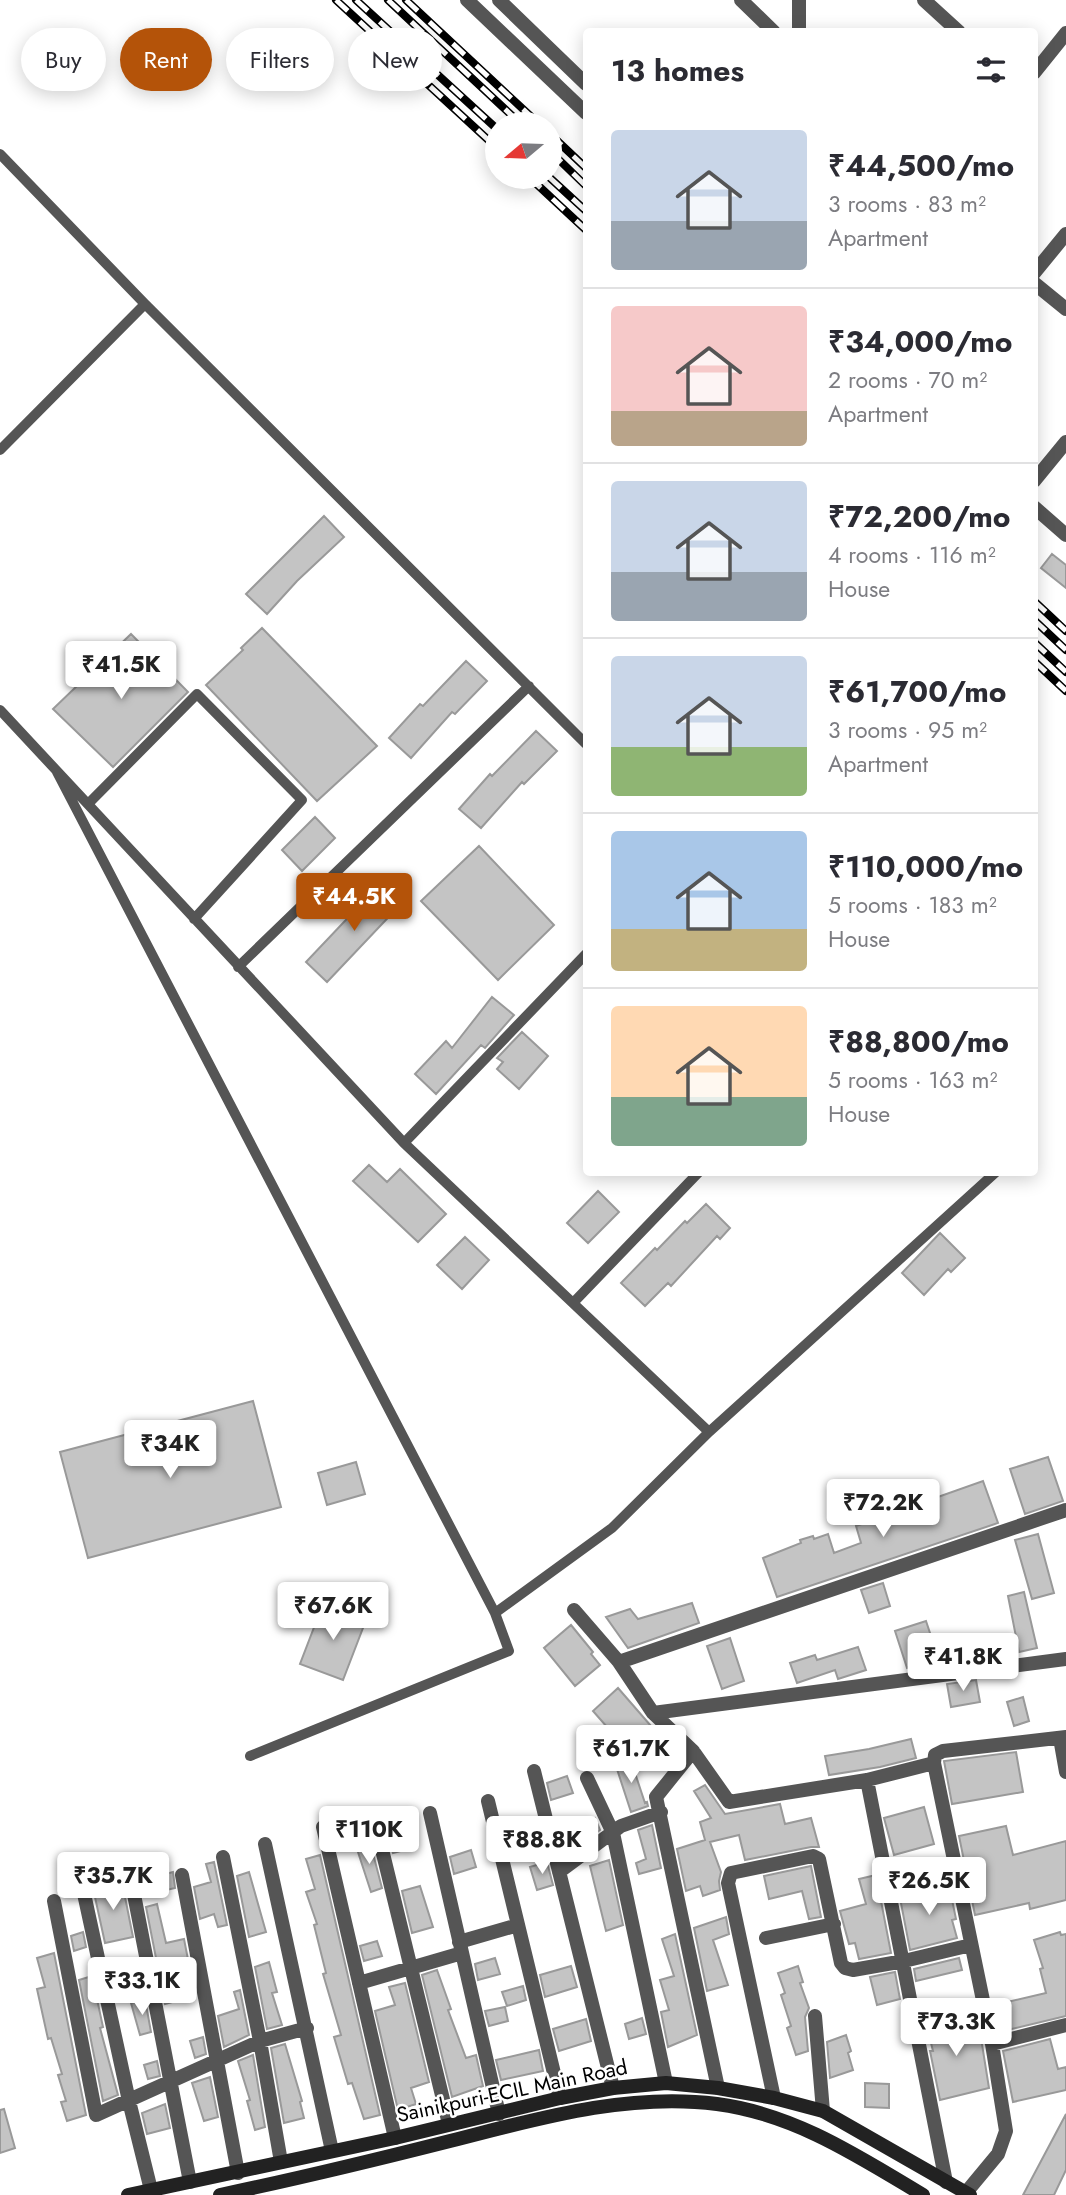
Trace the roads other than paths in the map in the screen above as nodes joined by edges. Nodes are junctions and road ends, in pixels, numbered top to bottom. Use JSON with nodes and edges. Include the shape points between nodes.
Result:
{"nodes":[{"id":1,"x":499,"y":0,"type":"edge"},
{"id":2,"x":741,"y":0,"type":"edge"},
{"id":3,"x":799,"y":0,"type":"edge"},
{"id":4,"x":924,"y":0,"type":"edge"},
{"id":5,"x":470,"y":1,"type":"edge"},
{"id":6,"x":770,"y":28,"type":"edge"},
{"id":7,"x":799,"y":28,"type":"edge"},
{"id":8,"x":955,"y":28,"type":"edge"},
{"id":9,"x":1066,"y":33,"type":"edge"},
{"id":10,"x":1038,"y":68,"type":"edge"},
{"id":11,"x":583,"y":81,"type":"edge"},
{"id":12,"x":583,"y":110,"type":"edge"},
{"id":13,"x":0,"y":154,"type":"edge"},
{"id":14,"x":1066,"y":233,"type":"edge"},
{"id":15,"x":1038,"y":268,"type":"edge"},
{"id":16,"x":1038,"y":285,"type":"edge"},
{"id":17,"x":145,"y":303,"type":"junction"},
{"id":18,"x":1066,"y":309,"type":"edge"},
{"id":19,"x":1066,"y":442,"type":"edge"},
{"id":20,"x":0,"y":450,"type":"edge"},
{"id":21,"x":1038,"y":476,"type":"edge"},
{"id":22,"x":1038,"y":510,"type":"edge"},
{"id":23,"x":1066,"y":535,"type":"edge"},
{"id":24,"x":529,"y":686,"type":"junction"},
{"id":25,"x":0,"y":710,"type":"edge"},
{"id":26,"x":583,"y":741,"type":"edge"},
{"id":27,"x":57,"y":772,"type":"junction"},
{"id":28,"x":88,"y":804,"type":"junction"},
{"id":29,"x":194,"y":919,"type":"junction"},
{"id":30,"x":583,"y":957,"type":"edge"},
{"id":31,"x":239,"y":967,"type":"junction"},
{"id":32,"x":404,"y":1143,"type":"junction"},
{"id":33,"x":695,"y":1176,"type":"edge"},
{"id":34,"x":992,"y":1176,"type":"edge"},
{"id":35,"x":573,"y":1303,"type":"junction"},
{"id":36,"x":709,"y":1432,"type":"junction"},
{"id":37,"x":1066,"y":1510,"type":"edge"},
{"id":38,"x":574,"y":1610,"type":"dead end"},
{"id":39,"x":495,"y":1613,"type":"junction"},
{"id":40,"x":1066,"y":1659,"type":"edge"},
{"id":41,"x":619,"y":1662,"type":"junction"},
{"id":42,"x":653,"y":1713,"type":"junction"},
{"id":43,"x":1063,"y":1737,"type":"edge"},
{"id":44,"x":693,"y":1751,"type":"junction"},
{"id":45,"x":250,"y":1756,"type":"dead end"},
{"id":46,"x":934,"y":1763,"type":"junction"},
{"id":47,"x":534,"y":1771,"type":"dead end"},
{"id":48,"x":1066,"y":1772,"type":"edge"},
{"id":49,"x":587,"y":1778,"type":"dead end"},
{"id":50,"x":867,"y":1780,"type":"junction"},
{"id":51,"x":488,"y":1801,"type":"dead end"},
{"id":52,"x":661,"y":1812,"type":"junction"},
{"id":53,"x":430,"y":1813,"type":"dead end"},
{"id":54,"x":376,"y":1825,"type":"dead end"},
{"id":55,"x":323,"y":1827,"type":"dead end"},
{"id":56,"x":613,"y":1832,"type":"junction"},
{"id":57,"x":265,"y":1844,"type":"dead end"},
{"id":58,"x":223,"y":1857,"type":"dead end"},
{"id":59,"x":559,"y":1872,"type":"junction"},
{"id":60,"x":182,"y":1875,"type":"dead end"},
{"id":61,"x":131,"y":1879,"type":"dead end"},
{"id":62,"x":83,"y":1889,"type":"dead end"},
{"id":63,"x":54,"y":1901,"type":"dead end"},
{"id":64,"x":834,"y":1924,"type":"junction"},
{"id":65,"x":518,"y":1925,"type":"junction"},
{"id":66,"x":766,"y":1938,"type":"dead end"},
{"id":67,"x":971,"y":1945,"type":"junction"},
{"id":68,"x":461,"y":1948,"type":"junction"},
{"id":69,"x":904,"y":1961,"type":"junction"},
{"id":70,"x":411,"y":1968,"type":"junction"},
{"id":71,"x":359,"y":1983,"type":"junction"},
{"id":72,"x":815,"y":2016,"type":"dead end"},
{"id":73,"x":1066,"y":2025,"type":"edge"},
{"id":74,"x":307,"y":2028,"type":"junction"},
{"id":75,"x":260,"y":2042,"type":"junction"},
{"id":76,"x":992,"y":2044,"type":"junction"},
{"id":77,"x":217,"y":2060,"type":"junction"},
{"id":78,"x":666,"y":2082,"type":"junction"},
{"id":79,"x":172,"y":2083,"type":"junction"},
{"id":80,"x":613,"y":2088,"type":"junction"},
{"id":81,"x":718,"y":2088,"type":"junction"},
{"id":82,"x":560,"y":2098,"type":"junction"},
{"id":83,"x":774,"y":2098,"type":"junction"},
{"id":84,"x":129,"y":2101,"type":"junction"},
{"id":85,"x":823,"y":2111,"type":"junction"},
{"id":86,"x":499,"y":2114,"type":"junction"},
{"id":87,"x":449,"y":2124,"type":"junction"},
{"id":88,"x":395,"y":2137,"type":"junction"},
{"id":89,"x":332,"y":2151,"type":"junction"},
{"id":90,"x":281,"y":2162,"type":"junction"},
{"id":91,"x":238,"y":2173,"type":"junction"},
{"id":92,"x":190,"y":2182,"type":"junction"},
{"id":93,"x":946,"y":2182,"type":"junction"},
{"id":94,"x":151,"y":2190,"type":"junction"},
{"id":95,"x":966,"y":2194,"type":"edge"},
{"id":96,"x":128,"y":2195,"type":"edge"},
{"id":97,"x":220,"y":2195,"type":"edge"},
{"id":98,"x":923,"y":2195,"type":"edge"}],
"edges":[{"from":1,"to":11,"type":"street"},
{"from":2,"to":6,"type":"street"},
{"from":3,"to":7,"type":"street"},
{"from":4,"to":8,"type":"street"},
{"from":5,"to":12,"type":"street"},
{"from":9,"to":10,"type":"street"},
{"from":13,"to":17,"type":"lane"},
{"from":14,"to":15,"type":"street"},
{"from":16,"to":18,"type":"street"},
{"from":17,"to":20,"type":"lane"},
{"from":17,"to":24,"type":"lane"},
{"from":19,"to":21,"type":"street"},
{"from":22,"to":23,"type":"street"},
{"from":24,"to":26,"type":"lane"},
{"from":24,"to":31,"type":"lane"},
{"from":25,"to":27,"type":"lane"},
{"from":27,"to":28,"type":"lane"},
{"from":27,"to":39,"type":"lane"},
{"from":28,"to":29,"type":"lane"},
{"from":28,"to":29,"type":"lane","via":[[197,694],[302,800]]},
{"from":29,"to":31,"type":"lane"},
{"from":30,"to":32,"type":"lane"},
{"from":31,"to":32,"type":"lane"},
{"from":32,"to":35,"type":"lane"},
{"from":33,"to":35,"type":"lane"},
{"from":34,"to":36,"type":"lane"},
{"from":35,"to":36,"type":"lane"},
{"from":36,"to":39,"type":"lane","via":[[612,1528]]},
{"from":37,"to":41,"type":"street"},
{"from":38,"to":41,"type":"street"},
{"from":39,"to":45,"type":"lane","via":[[509,1651]]},
{"from":40,"to":42,"type":"street"},
{"from":41,"to":42,"type":"street"},
{"from":42,"to":44,"type":"street"},
{"from":43,"to":46,"type":"street","via":[[943,1751],[935,1755]]},
{"from":43,"to":48,"type":"street"},
{"from":44,"to":50,"type":"street","via":[[729,1802]]},
{"from":44,"to":52,"type":"street","via":[[656,1797]]},
{"from":46,"to":50,"type":"street"},
{"from":46,"to":67,"type":"street"},
{"from":47,"to":59,"type":"street"},
{"from":49,"to":56,"type":"street"},
{"from":50,"to":69,"type":"street"},
{"from":51,"to":65,"type":"street"},
{"from":52,"to":56,"type":"street"},
{"from":52,"to":81,"type":"street"},
{"from":53,"to":68,"type":"street"},
{"from":54,"to":70,"type":"street"},
{"from":55,"to":71,"type":"street"},
{"from":56,"to":59,"type":"street"},
{"from":56,"to":78,"type":"street"},
{"from":57,"to":74,"type":"street"},
{"from":58,"to":75,"type":"street"},
{"from":59,"to":80,"type":"street"},
{"from":60,"to":77,"type":"street"},
{"from":61,"to":79,"type":"street"},
{"from":62,"to":84,"type":"street"},
{"from":63,"to":84,"type":"street","via":[[96,2115]]},
{"from":64,"to":66,"type":"street"},
{"from":64,"to":69,"type":"street","via":[[845,1968]]},
{"from":64,"to":83,"type":"street","via":[[816,1857],[729,1875],[727,1883]]},
{"from":65,"to":68,"type":"street"},
{"from":65,"to":82,"type":"street"},
{"from":67,"to":69,"type":"street"},
{"from":67,"to":76,"type":"street"},
{"from":68,"to":70,"type":"street"},
{"from":68,"to":86,"type":"street"},
{"from":69,"to":93,"type":"street"},
{"from":70,"to":71,"type":"street"},
{"from":70,"to":87,"type":"street"},
{"from":71,"to":88,"type":"street"},
{"from":72,"to":85,"type":"street"},
{"from":73,"to":76,"type":"street"},
{"from":74,"to":75,"type":"street"},
{"from":74,"to":89,"type":"street"},
{"from":75,"to":77,"type":"street"},
{"from":75,"to":90,"type":"street"},
{"from":76,"to":95,"type":"street","via":[[1006,2131],[998,2154]]},
{"from":77,"to":79,"type":"street"},
{"from":77,"to":91,"type":"street"},
{"from":78,"to":80,"type":"main road","name":"Sainikpuri-ECIL Main Road"},
{"from":78,"to":81,"type":"main road","name":"Sainikpuri-ECIL Main Road"},
{"from":79,"to":84,"type":"street"},
{"from":79,"to":92,"type":"street"},
{"from":80,"to":82,"type":"main road","name":"Sainikpuri-ECIL Main Road"},
{"from":81,"to":83,"type":"main road","name":"Sainikpuri-ECIL Main Road"},
{"from":82,"to":86,"type":"main road","name":"Sainikpuri-ECIL Main Road"},
{"from":83,"to":85,"type":"main road","name":"Sainikpuri-ECIL Main Road"},
{"from":84,"to":94,"type":"street"},
{"from":85,"to":93,"type":"main road","name":"Sainikpuri-ECIL Main Road"},
{"from":86,"to":87,"type":"main road","name":"Sainikpuri-ECIL Main Road"},
{"from":87,"to":88,"type":"main road","name":"Sainikpuri-ECIL Main Road"},
{"from":88,"to":89,"type":"main road","name":"Sainikpuri-ECIL Main Road"},
{"from":89,"to":90,"type":"main road","name":"Sainikpuri-ECIL Main Road"},
{"from":90,"to":91,"type":"main road","name":"Sainikpuri-ECIL Main Road"},
{"from":91,"to":92,"type":"main road","name":"Sainikpuri-ECIL Main Road"},
{"from":92,"to":94,"type":"main road","name":"Sainikpuri-ECIL Main Road"},
{"from":93,"to":95,"type":"main road","name":"Sainikpuri-ECIL Main Road"},
{"from":94,"to":96,"type":"main road","name":"Sainikpuri-ECIL Main Road"},
{"from":97,"to":98,"type":"main road","name":"Sainikpuri-ECIL Main Road","via":[[560,2115],[656,2101],[718,2104],[790,2122],[840,2145]]}]}
